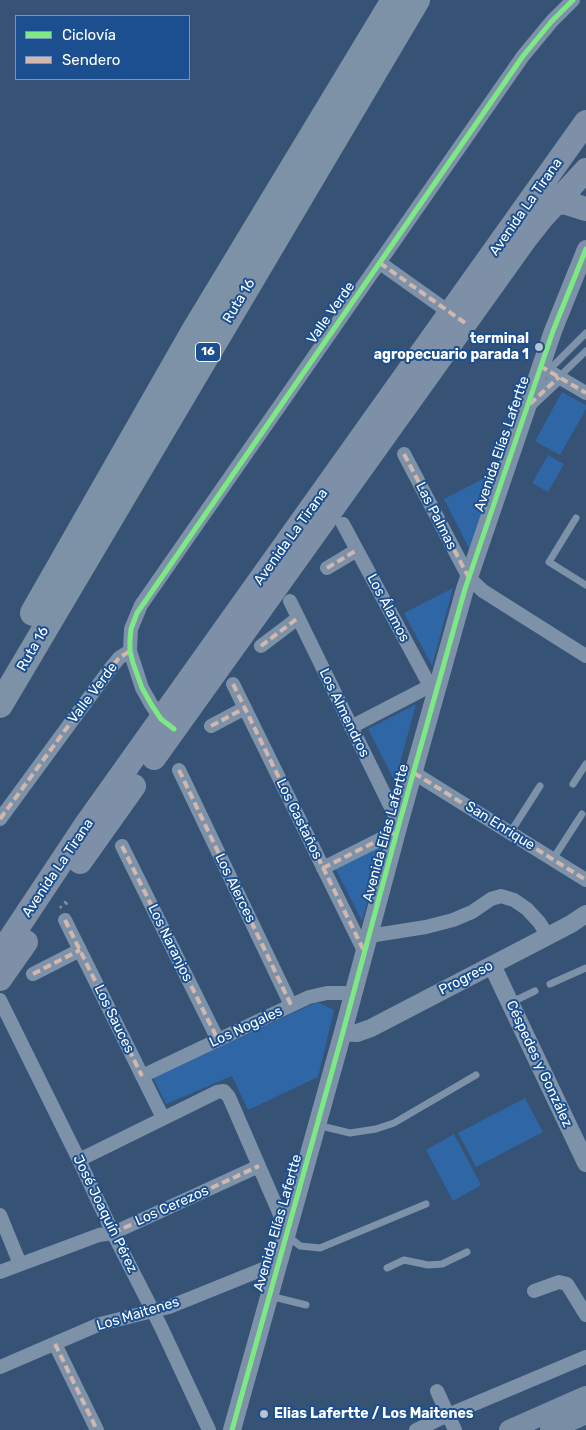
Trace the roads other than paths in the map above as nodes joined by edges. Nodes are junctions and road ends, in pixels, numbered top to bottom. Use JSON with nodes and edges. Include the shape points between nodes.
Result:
{"nodes":[{"id":1,"x":394,"y":0,"type":"edge"},
{"id":2,"x":417,"y":0,"type":"edge"},
{"id":3,"x":573,"y":0,"type":"edge"},
{"id":4,"x":586,"y":122,"type":"edge"},
{"id":5,"x":586,"y":170,"type":"edge"},
{"id":6,"x":556,"y":202,"type":"junction"},
{"id":7,"x":586,"y":209,"type":"edge"},
{"id":8,"x":586,"y":249,"type":"edge"},
{"id":9,"x":380,"y":263,"type":"junction"},
{"id":10,"x":458,"y":318,"type":"junction"},
{"id":11,"x":586,"y":333,"type":"edge"},
{"id":12,"x":586,"y":351,"type":"edge"},
{"id":13,"x":549,"y":371,"type":"junction"},
{"id":14,"x":586,"y":394,"type":"edge"},
{"id":15,"x":404,"y":454,"type":"dead end"},
{"id":16,"x":576,"y":518,"type":"dead end"},
{"id":17,"x":343,"y":524,"type":"dead end"},
{"id":18,"x":357,"y":550,"type":"junction"},
{"id":19,"x":327,"y":568,"type":"dead end"},
{"id":20,"x":469,"y":578,"type":"junction"},
{"id":21,"x":586,"y":585,"type":"edge"},
{"id":22,"x":290,"y":601,"type":"dead end"},
{"id":23,"x":298,"y":618,"type":"junction"},
{"id":24,"x":261,"y":646,"type":"dead end"},
{"id":25,"x":130,"y":651,"type":"junction"},
{"id":26,"x":586,"y":656,"type":"edge"},
{"id":27,"x":0,"y":670,"type":"edge"},
{"id":28,"x":233,"y":684,"type":"dead end"},
{"id":29,"x":434,"y":687,"type":"junction"},
{"id":30,"x":0,"y":705,"type":"edge"},
{"id":31,"x":245,"y":708,"type":"junction"},
{"id":32,"x":168,"y":724,"type":"junction"},
{"id":33,"x":211,"y":726,"type":"dead end"},
{"id":34,"x":351,"y":727,"type":"junction"},
{"id":35,"x":586,"y":764,"type":"edge"},
{"id":36,"x":179,"y":770,"type":"dead end"},
{"id":37,"x":414,"y":773,"type":"junction"},
{"id":38,"x":573,"y":784,"type":"dead end"},
{"id":39,"x":540,"y":786,"type":"dead end"},
{"id":40,"x":582,"y":814,"type":"dead end"},
{"id":41,"x":0,"y":819,"type":"edge"},
{"id":42,"x":398,"y":828,"type":"junction"},
{"id":43,"x":510,"y":833,"type":"junction"},
{"id":44,"x":122,"y":846,"type":"dead end"},
{"id":45,"x":553,"y":859,"type":"junction"},
{"id":46,"x":323,"y":868,"type":"junction"},
{"id":47,"x":586,"y":880,"type":"edge"},
{"id":48,"x":586,"y":914,"type":"edge"},
{"id":49,"x":65,"y":920,"type":"dead end"},
{"id":50,"x":548,"y":936,"type":"junction"},
{"id":51,"x":367,"y":945,"type":"junction"},
{"id":52,"x":80,"y":950,"type":"junction"},
{"id":53,"x":0,"y":954,"type":"edge"},
{"id":54,"x":492,"y":965,"type":"junction"},
{"id":55,"x":586,"y":968,"type":"edge"},
{"id":56,"x":33,"y":974,"type":"dead end"},
{"id":57,"x":0,"y":979,"type":"edge"},
{"id":58,"x":550,"y":984,"type":"dead end"},
{"id":59,"x":534,"y":991,"type":"dead end"},
{"id":60,"x":353,"y":995,"type":"junction"},
{"id":61,"x":0,"y":1000,"type":"edge"},
{"id":62,"x":510,"y":1003,"type":"junction"},
{"id":63,"x":291,"y":1005,"type":"junction"},
{"id":64,"x":344,"y":1032,"type":"junction"},
{"id":65,"x":218,"y":1040,"type":"junction"},
{"id":66,"x":476,"y":1075,"type":"dead end"},
{"id":67,"x":142,"y":1076,"type":"junction"},
{"id":68,"x":163,"y":1118,"type":"junction"},
{"id":69,"x":317,"y":1125,"type":"junction"},
{"id":70,"x":79,"y":1160,"type":"junction"},
{"id":71,"x":586,"y":1163,"type":"edge"},
{"id":72,"x":259,"y":1166,"type":"junction"},
{"id":73,"x":426,"y":1204,"type":"dead end"},
{"id":74,"x":0,"y":1215,"type":"edge"},
{"id":75,"x":113,"y":1233,"type":"junction"},
{"id":76,"x":286,"y":1235,"type":"junction"},
{"id":77,"x":467,"y":1252,"type":"dead end"},
{"id":78,"x":278,"y":1263,"type":"junction"},
{"id":79,"x":20,"y":1264,"type":"junction"},
{"id":80,"x":387,"y":1268,"type":"dead end"},
{"id":81,"x":0,"y":1272,"type":"edge"},
{"id":82,"x":534,"y":1291,"type":"dead end"},
{"id":83,"x":269,"y":1296,"type":"junction"},
{"id":84,"x":306,"y":1305,"type":"dead end"},
{"id":85,"x":153,"y":1311,"type":"junction"},
{"id":86,"x":586,"y":1315,"type":"edge"},
{"id":87,"x":55,"y":1344,"type":"junction"},
{"id":88,"x":586,"y":1357,"type":"edge"},
{"id":89,"x":0,"y":1367,"type":"edge"},
{"id":90,"x":437,"y":1391,"type":"dead end"},
{"id":91,"x":586,"y":1396,"type":"edge"},
{"id":92,"x":586,"y":1414,"type":"edge"},
{"id":93,"x":448,"y":1415,"type":"junction"},
{"id":94,"x":96,"y":1430,"type":"edge"},
{"id":95,"x":209,"y":1430,"type":"edge"},
{"id":96,"x":232,"y":1430,"type":"edge"},
{"id":97,"x":416,"y":1430,"type":"edge"},
{"id":98,"x":455,"y":1430,"type":"edge"},
{"id":99,"x":509,"y":1430,"type":"edge"},
{"id":100,"x":550,"y":1430,"type":"edge"}],
"edges":[{"from":1,"to":27,"type":"highway","name":"Ruta 16","number":"16","via":[[194,331]]},
{"from":2,"to":30,"type":"highway","name":"Ruta 16","number":"16"},
{"from":3,"to":9,"type":"street","name":"Valle Verde","via":[[523,56]]},
{"from":4,"to":10,"type":"highway","name":"Avenida La Tirana"},
{"from":5,"to":6,"type":"highway","name":"Avenida La Tirana"},
{"from":6,"to":7,"type":"highway"},
{"from":6,"to":10,"type":"highway","name":"Avenida La Tirana"},
{"from":8,"to":13,"type":"street","name":"Avenida Elías Lafertte","via":[[566,296]]},
{"from":9,"to":10,"type":"street"},
{"from":9,"to":25,"type":"street","name":"Valle Verde","via":[[141,605],[131,629]]},
{"from":10,"to":32,"type":"highway","name":"Avenida La Tirana"},
{"from":11,"to":13,"type":"lane"},
{"from":12,"to":13,"type":"lane"},
{"from":13,"to":14,"type":"street"},
{"from":13,"to":20,"type":"street","name":"Avenida Elías Lafertte","via":[[526,408]]},
{"from":15,"to":20,"type":"street","name":"Las Palmas"},
{"from":16,"to":21,"type":"lane","via":[[549,562]]},
{"from":17,"to":18,"type":"street","name":"Los Álamos"},
{"from":18,"to":19,"type":"street"},
{"from":18,"to":29,"type":"street","name":"Los Álamos"},
{"from":20,"to":26,"type":"street","via":[[483,591]]},
{"from":20,"to":29,"type":"street","name":"Avenida Elías Lafertte"},
{"from":22,"to":23,"type":"street","name":"Los Almendros"},
{"from":23,"to":24,"type":"street"},
{"from":23,"to":34,"type":"street","name":"Los Almendros"},
{"from":25,"to":32,"type":"street","via":[[142,688]]},
{"from":25,"to":41,"type":"street","name":"Valle Verde","via":[[110,669]]},
{"from":28,"to":31,"type":"street","name":"Los Castaños"},
{"from":29,"to":34,"type":"street"},
{"from":29,"to":37,"type":"street","name":"Avenida Elías Lafertte"},
{"from":31,"to":33,"type":"street"},
{"from":31,"to":46,"type":"street","name":"Los Castaños"},
{"from":32,"to":53,"type":"highway","name":"Avenida La Tirana","via":[[87,822]]},
{"from":32,"to":57,"type":"highway","name":"Avenida La Tirana"},
{"from":34,"to":42,"type":"street","name":"Los Almendros"},
{"from":35,"to":38,"type":"lane"},
{"from":36,"to":63,"type":"street","name":"Los Alerces"},
{"from":37,"to":42,"type":"street","name":"Avenida Elías Lafertte"},
{"from":37,"to":43,"type":"street","name":"San Enrique"},
{"from":39,"to":43,"type":"lane"},
{"from":40,"to":45,"type":"lane"},
{"from":42,"to":46,"type":"street"},
{"from":42,"to":51,"type":"street","name":"Avenida Elías Lafertte"},
{"from":43,"to":45,"type":"street","name":"San Enrique"},
{"from":44,"to":65,"type":"street","name":"Los Naranjos"},
{"from":45,"to":47,"type":"street","name":"San Enrique"},
{"from":46,"to":51,"type":"street","name":"Los Castaños"},
{"from":48,"to":50,"type":"street","name":"Progreso"},
{"from":49,"to":52,"type":"street","name":"Los Sauces"},
{"from":50,"to":51,"type":"street","via":[[527,909],[501,896],[453,920]]},
{"from":50,"to":54,"type":"street","name":"Progreso"},
{"from":51,"to":60,"type":"street","name":"Avenida Elías Lafertte"},
{"from":52,"to":56,"type":"street"},
{"from":52,"to":67,"type":"street","name":"Los Sauces"},
{"from":54,"to":62,"type":"street","name":"Céspedes y González"},
{"from":54,"to":64,"type":"street","name":"Progreso","via":[[370,1028],[356,1033]]},
{"from":55,"to":58,"type":"lane"},
{"from":59,"to":62,"type":"lane"},
{"from":60,"to":63,"type":"street","name":"Los Nogales","via":[[326,993]]},
{"from":60,"to":64,"type":"street","name":"Avenida Elías Lafertte"},
{"from":61,"to":70,"type":"street","name":"José Joaquín Pérez"},
{"from":62,"to":71,"type":"street","name":"Céspedes y González"},
{"from":63,"to":65,"type":"street","name":"Los Nogales"},
{"from":64,"to":69,"type":"street","name":"Avenida Elías Lafertte"},
{"from":65,"to":67,"type":"street","name":"Los Nogales"},
{"from":66,"to":69,"type":"lane","via":[[394,1123],[376,1129],[350,1133]]},
{"from":67,"to":68,"type":"street","name":"Los Sauces"},
{"from":68,"to":70,"type":"street"},
{"from":68,"to":72,"type":"street","via":[[217,1092],[224,1092],[230,1097]]},
{"from":69,"to":76,"type":"street","name":"Avenida Elías Lafertte"},
{"from":70,"to":75,"type":"street","name":"José Joaquín Pérez"},
{"from":72,"to":75,"type":"street","name":"Los Cerezos"},
{"from":72,"to":76,"type":"street"},
{"from":73,"to":76,"type":"lane","via":[[320,1248],[300,1246]]},
{"from":74,"to":79,"type":"street"},
{"from":75,"to":79,"type":"street","name":"Los Cerezos","via":[[99,1235]]},
{"from":75,"to":85,"type":"street","name":"José Joaquín Pérez"},
{"from":76,"to":78,"type":"street","name":"Avenida Elías Lafertte"},
{"from":77,"to":80,"type":"lane","via":[[442,1264],[404,1260]]},
{"from":78,"to":83,"type":"street","name":"Avenida Elías Lafertte"},
{"from":78,"to":85,"type":"street","name":"Los Maitenes"},
{"from":79,"to":81,"type":"street","name":"Los Cerezos"},
{"from":82,"to":86,"type":"street","via":[[559,1282],[567,1284]]},
{"from":83,"to":84,"type":"lane"},
{"from":83,"to":96,"type":"street","name":"Avenida Elías Lafertte"},
{"from":85,"to":87,"type":"street","name":"Los Maitenes","via":[[100,1324]]},
{"from":85,"to":95,"type":"street","name":"José Joaquín Pérez"},
{"from":87,"to":89,"type":"street","name":"Los Maitenes"},
{"from":87,"to":94,"type":"street"},
{"from":88,"to":93,"type":"street"},
{"from":90,"to":93,"type":"street"},
{"from":91,"to":99,"type":"main road"},
{"from":92,"to":100,"type":"main road"},
{"from":93,"to":97,"type":"street"},
{"from":93,"to":98,"type":"street"}]}
